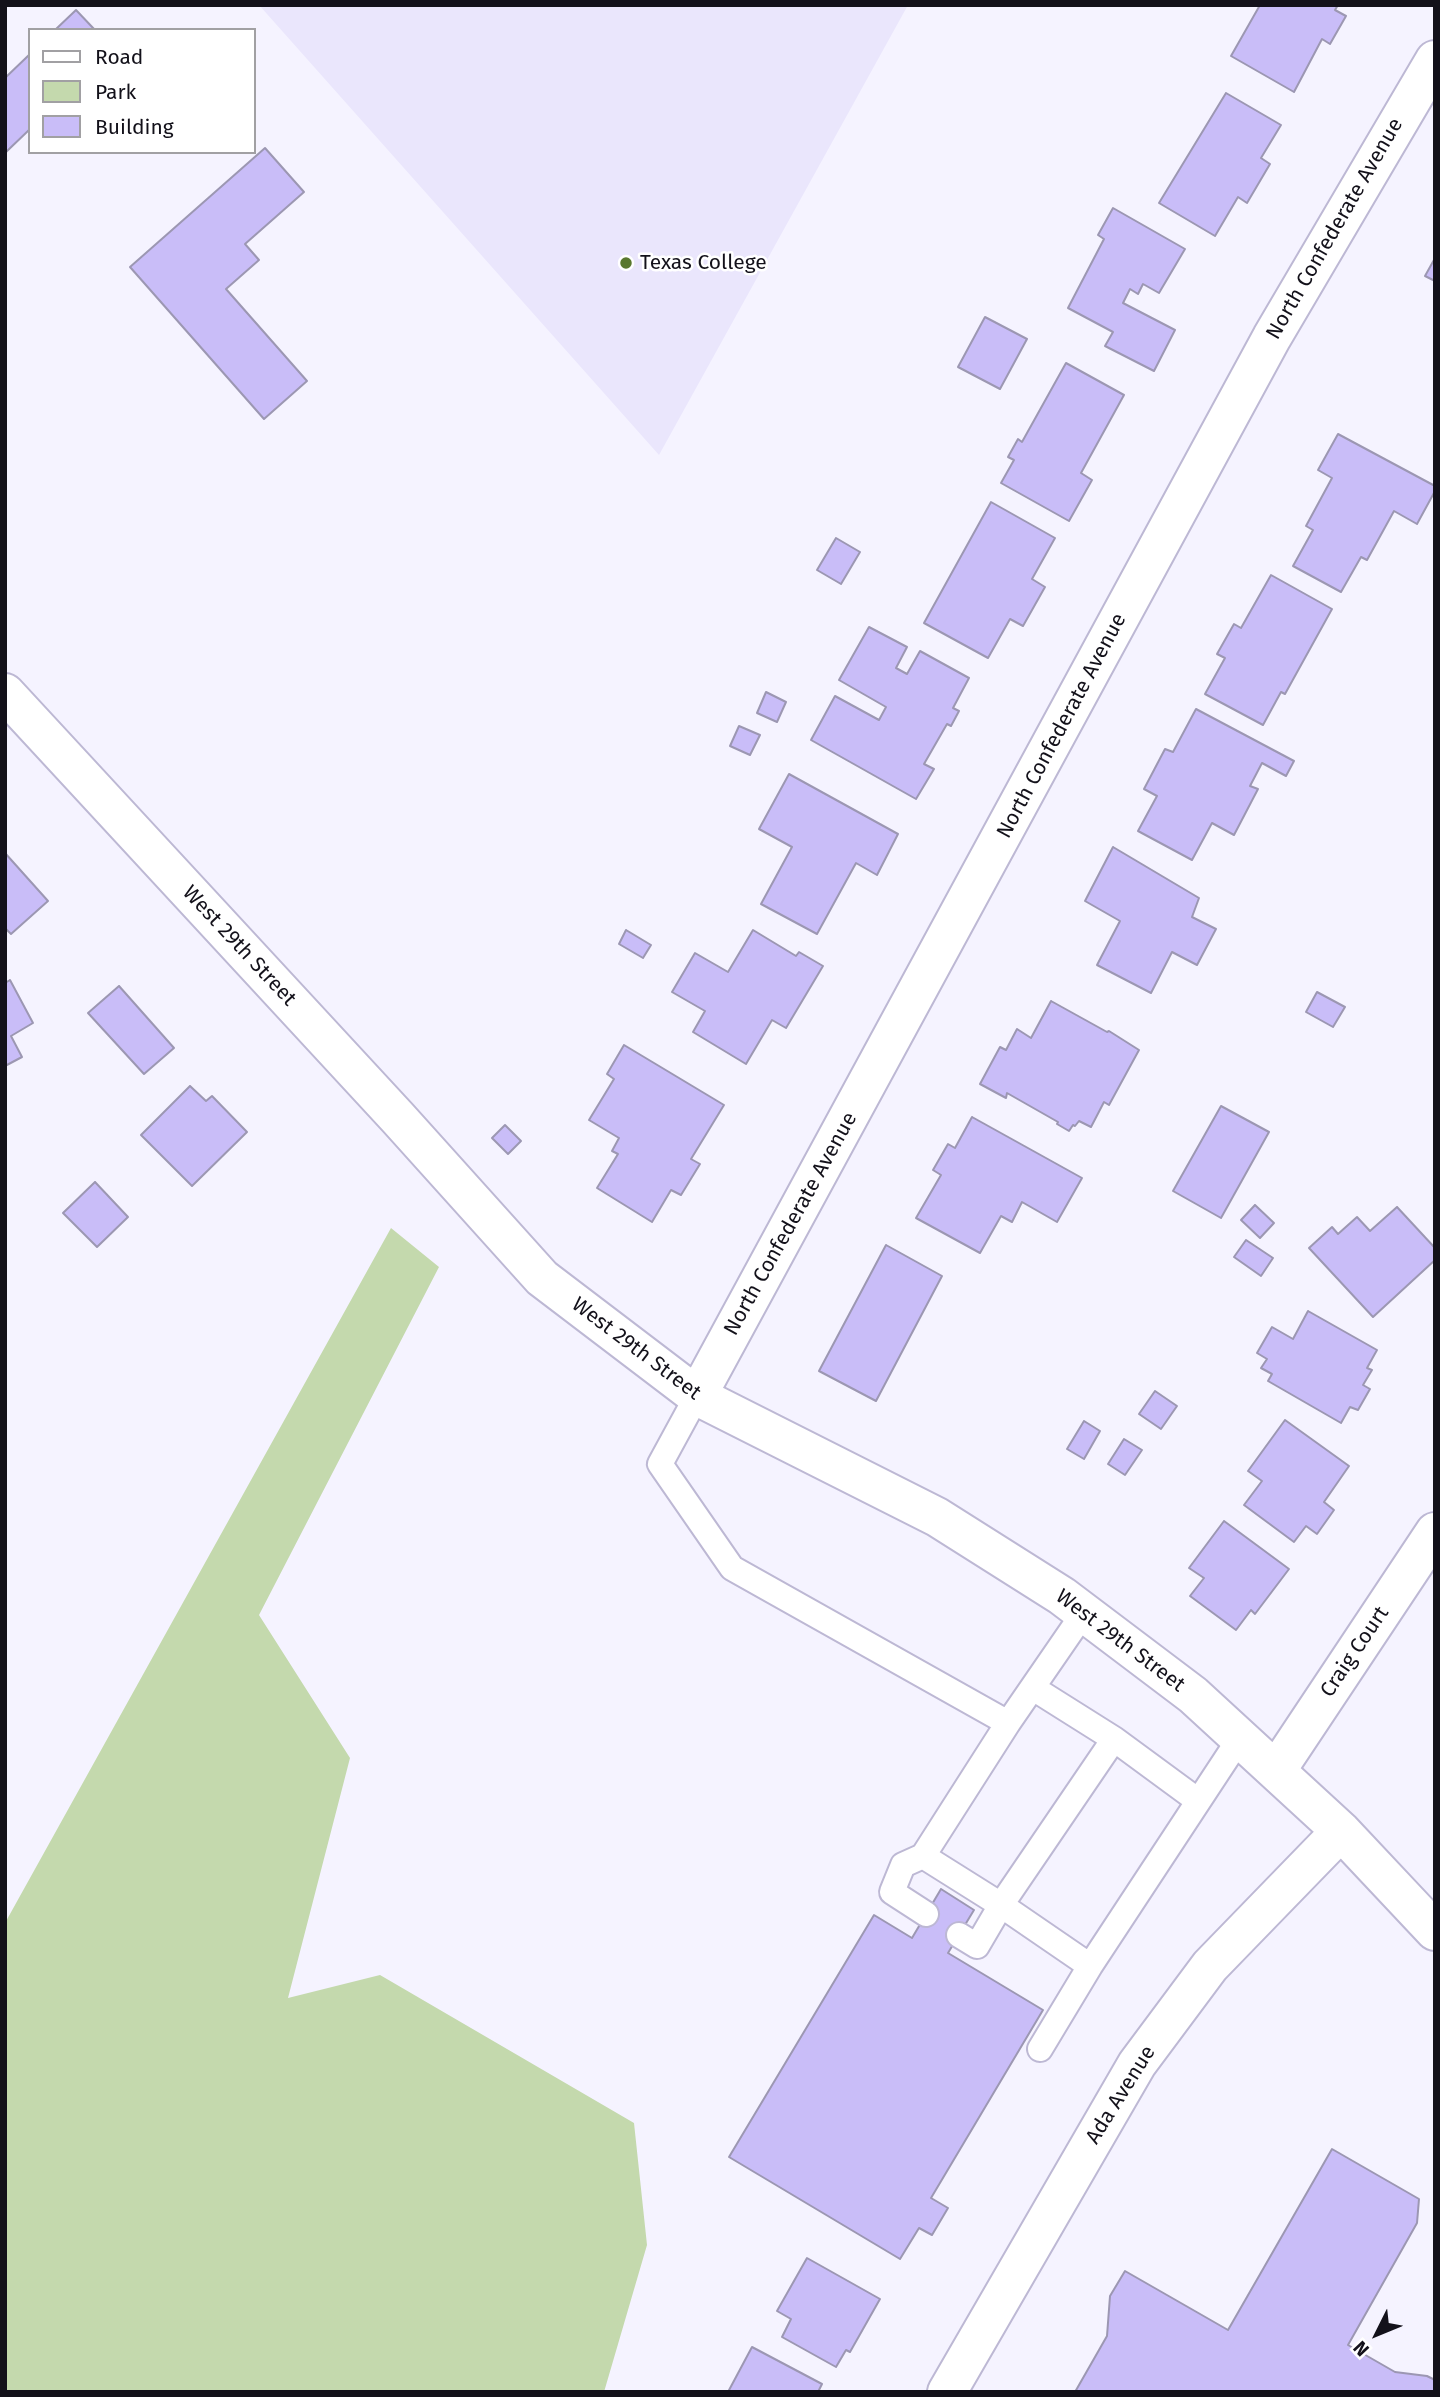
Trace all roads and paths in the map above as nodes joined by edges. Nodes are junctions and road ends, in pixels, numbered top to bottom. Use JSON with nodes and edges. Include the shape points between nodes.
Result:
{"nodes":[{"id":1,"x":1435,"y":60,"type":"edge"},
{"id":2,"x":5,"y":693,"type":"edge"},
{"id":3,"x":697,"y":1396,"type":"junction"},
{"id":4,"x":1435,"y":1532,"type":"edge"},
{"id":5,"x":1083,"y":1614,"type":"junction"},
{"id":6,"x":1032,"y":1688,"type":"junction"},
{"id":7,"x":1009,"y":1723,"type":"junction"},
{"id":8,"x":1240,"y":1738,"type":"junction"},
{"id":9,"x":1114,"y":1739,"type":"junction"},
{"id":10,"x":1276,"y":1771,"type":"junction"},
{"id":11,"x":1197,"y":1800,"type":"junction"},
{"id":12,"x":1341,"y":1831,"type":"junction"},
{"id":13,"x":923,"y":1856,"type":"junction"},
{"id":14,"x":1001,"y":1905,"type":"junction"},
{"id":15,"x":926,"y":1914,"type":"dead end"},
{"id":16,"x":1435,"y":1931,"type":"edge"},
{"id":17,"x":958,"y":1935,"type":"dead end"},
{"id":18,"x":1090,"y":1966,"type":"junction"},
{"id":19,"x":1040,"y":2049,"type":"dead end"},
{"id":20,"x":947,"y":2392,"type":"edge"}],
"edges":[{"from":1,"to":3,"type":"street","name":"North Confederate Avenue","via":[[1272,337]]},
{"from":2,"to":3,"type":"street","name":"West 29th Street","via":[[542,1278]]},
{"from":3,"to":5,"type":"street","name":"West 29th Street","via":[[937,1517]]},
{"from":3,"to":7,"type":"lane","via":[[660,1464],[732,1568]]},
{"from":4,"to":10,"type":"street","name":"Craig Court"},
{"from":5,"to":6,"type":"lane"},
{"from":5,"to":8,"type":"street","name":"West 29th Street","via":[[1193,1695]]},
{"from":6,"to":7,"type":"lane"},
{"from":6,"to":9,"type":"lane"},
{"from":7,"to":13,"type":"lane"},
{"from":8,"to":10,"type":"street","name":"West 29th Street"},
{"from":8,"to":11,"type":"lane"},
{"from":9,"to":11,"type":"lane"},
{"from":9,"to":14,"type":"lane"},
{"from":10,"to":12,"type":"street","name":"West 29th Street"},
{"from":11,"to":18,"type":"lane"},
{"from":12,"to":16,"type":"street","name":"West 29th Street"},
{"from":12,"to":20,"type":"street","name":"Ada Avenue","via":[[1210,1966],[1137,2064]]},
{"from":13,"to":14,"type":"lane"},
{"from":13,"to":15,"type":"lane","via":[[903,1865],[892,1892]]},
{"from":14,"to":17,"type":"lane","via":[[977,1946]]},
{"from":14,"to":18,"type":"lane"},
{"from":18,"to":19,"type":"lane"}]}
